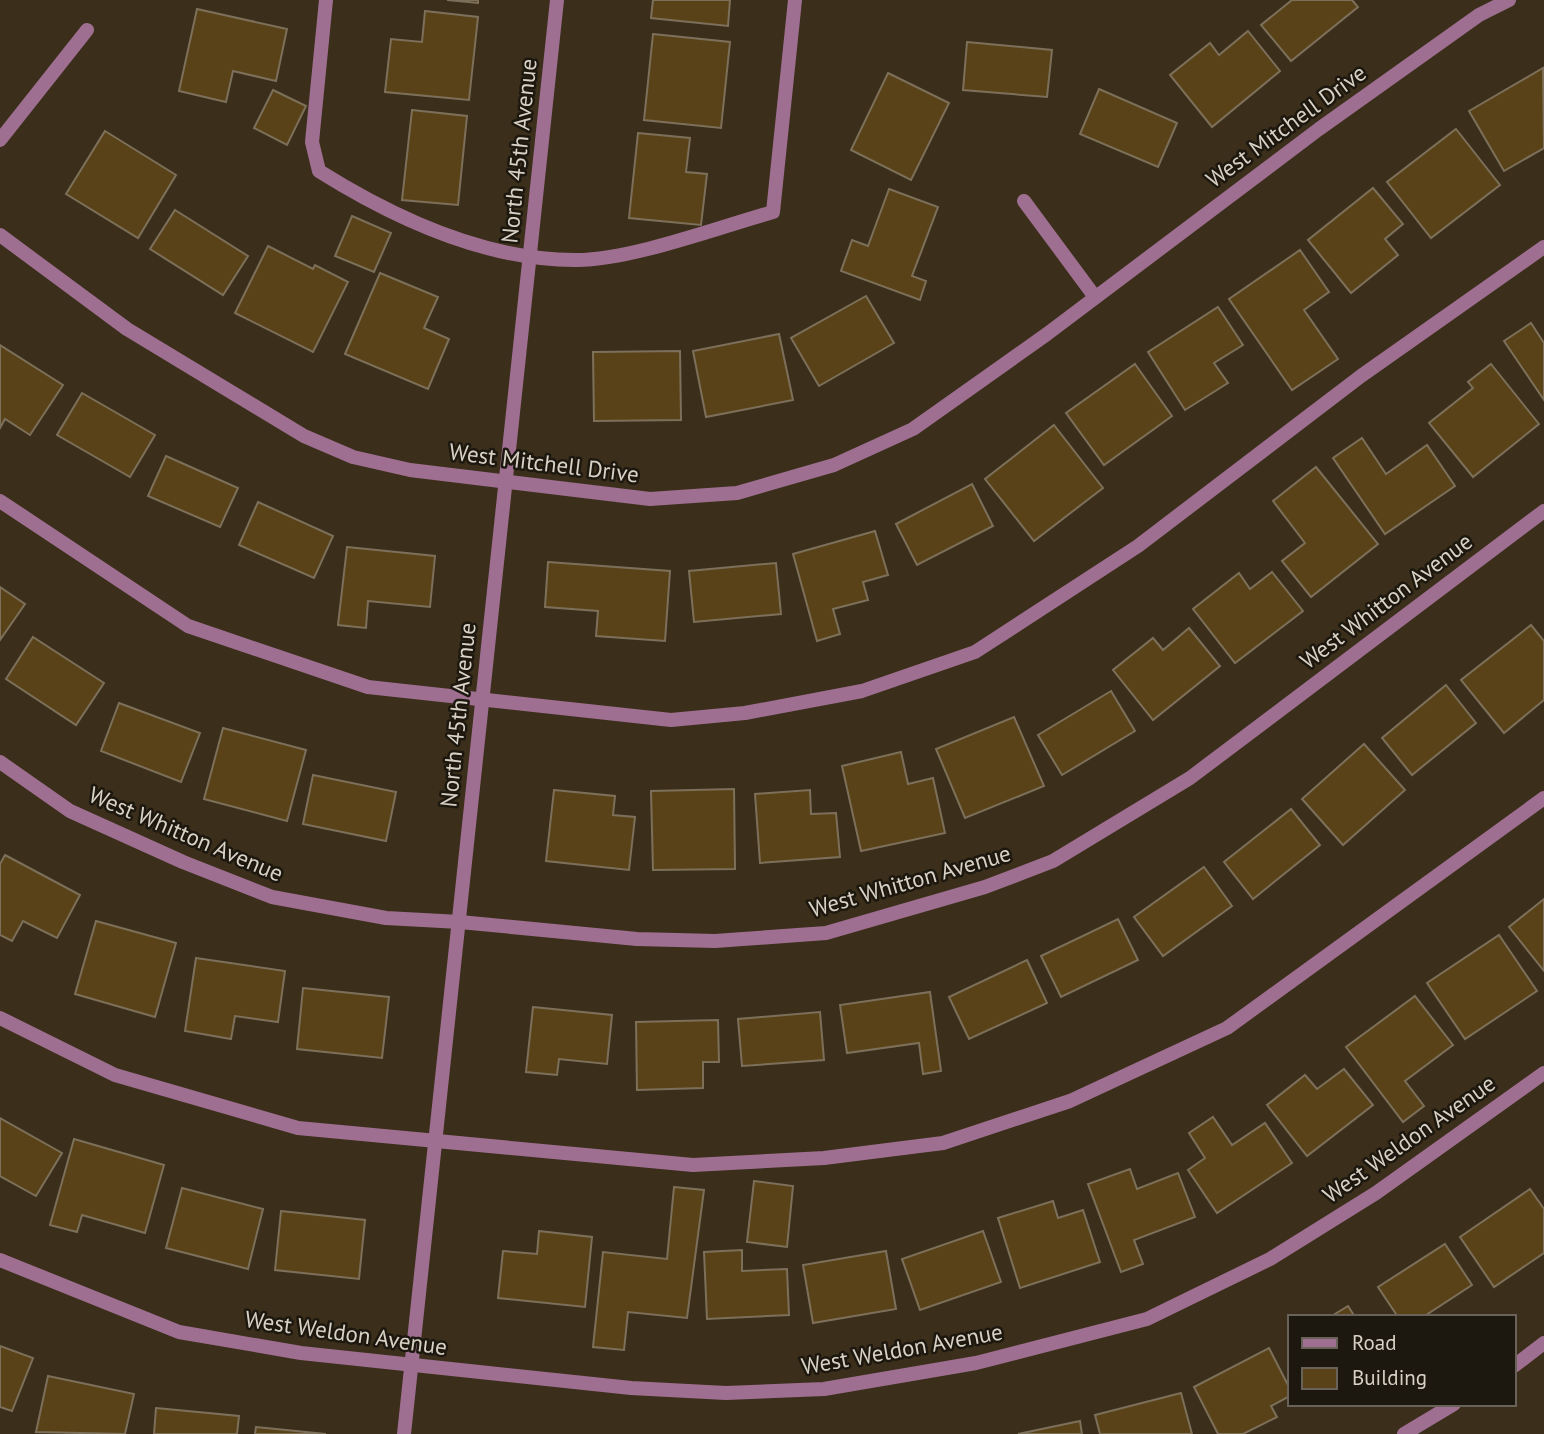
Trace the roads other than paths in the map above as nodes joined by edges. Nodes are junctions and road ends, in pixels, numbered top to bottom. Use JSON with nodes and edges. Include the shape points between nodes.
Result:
{"nodes":[{"id":1,"x":326,"y":0,"type":"edge"},
{"id":2,"x":557,"y":0,"type":"edge"},
{"id":3,"x":795,"y":0,"type":"edge"},
{"id":4,"x":1509,"y":0,"type":"edge"},
{"id":5,"x":87,"y":30,"type":"dead end"},
{"id":6,"x":0,"y":139,"type":"edge"},
{"id":7,"x":1024,"y":201,"type":"dead end"},
{"id":8,"x":0,"y":235,"type":"edge"},
{"id":9,"x":1544,"y":247,"type":"edge"},
{"id":10,"x":531,"y":258,"type":"junction"},
{"id":11,"x":1095,"y":297,"type":"junction"},
{"id":12,"x":506,"y":482,"type":"junction"},
{"id":13,"x":0,"y":501,"type":"edge"},
{"id":14,"x":1544,"y":511,"type":"edge"},
{"id":15,"x":482,"y":701,"type":"junction"},
{"id":16,"x":0,"y":762,"type":"edge"},
{"id":17,"x":1544,"y":798,"type":"edge"},
{"id":18,"x":460,"y":922,"type":"junction"},
{"id":19,"x":0,"y":1018,"type":"edge"},
{"id":20,"x":1544,"y":1073,"type":"edge"},
{"id":21,"x":436,"y":1143,"type":"junction"},
{"id":22,"x":0,"y":1260,"type":"edge"},
{"id":23,"x":1544,"y":1343,"type":"edge"},
{"id":24,"x":1516,"y":1364,"type":"edge"},
{"id":25,"x":411,"y":1367,"type":"junction"},
{"id":26,"x":1451,"y":1406,"type":"edge"},
{"id":27,"x":404,"y":1434,"type":"edge"},
{"id":28,"x":1404,"y":1434,"type":"edge"}],
"edges":[{"from":1,"to":10,"type":"street","via":[[312,142],[318,171],[373,204],[472,243]]},
{"from":2,"to":10,"type":"street","name":"North 45th Avenue"},
{"from":3,"to":10,"type":"street","via":[[773,212],[639,249],[579,260]]},
{"from":4,"to":11,"type":"street","name":"West Mitchell Drive","via":[[1479,15],[1319,129]]},
{"from":5,"to":6,"type":"street"},
{"from":7,"to":11,"type":"street"},
{"from":8,"to":12,"type":"street","name":"West Mitchell Drive","via":[[127,329],[304,436],[365,460]]},
{"from":9,"to":15,"type":"street","via":[[1361,376],[1138,546],[975,652],[862,691],[745,713],[671,720]]},
{"from":10,"to":12,"type":"street","name":"North 45th Avenue"},
{"from":11,"to":12,"type":"street","name":"West Mitchell Drive","via":[[913,429],[834,465],[737,493],[650,499]]},
{"from":12,"to":15,"type":"street","name":"North 45th Avenue"},
{"from":13,"to":15,"type":"street","via":[[188,626],[368,687]]},
{"from":14,"to":18,"type":"street","name":"West Whitton Avenue","via":[[1190,778],[1053,860],[985,887],[826,933],[715,942]]},
{"from":15,"to":18,"type":"street","name":"North 45th Avenue"},
{"from":16,"to":18,"type":"street","name":"West Whitton Avenue","via":[[70,811],[272,897],[386,918]]},
{"from":17,"to":21,"type":"street","via":[[1227,1028],[1070,1101],[943,1143],[824,1158],[693,1165]]},
{"from":18,"to":21,"type":"street","name":"North 45th Avenue"},
{"from":19,"to":21,"type":"street","via":[[115,1075],[298,1128]]},
{"from":20,"to":25,"type":"street","name":"West Weldon Avenue","via":[[1376,1193],[1282,1252],[1147,1319],[976,1363],[824,1389],[726,1393],[631,1388]]},
{"from":21,"to":25,"type":"street","name":"North 45th Avenue"},
{"from":22,"to":25,"type":"street","name":"West Weldon Avenue","via":[[179,1332]]},
{"from":23,"to":24,"type":"street"},
{"from":25,"to":27,"type":"street","name":"North 45th Avenue"},
{"from":26,"to":28,"type":"street"}]}
